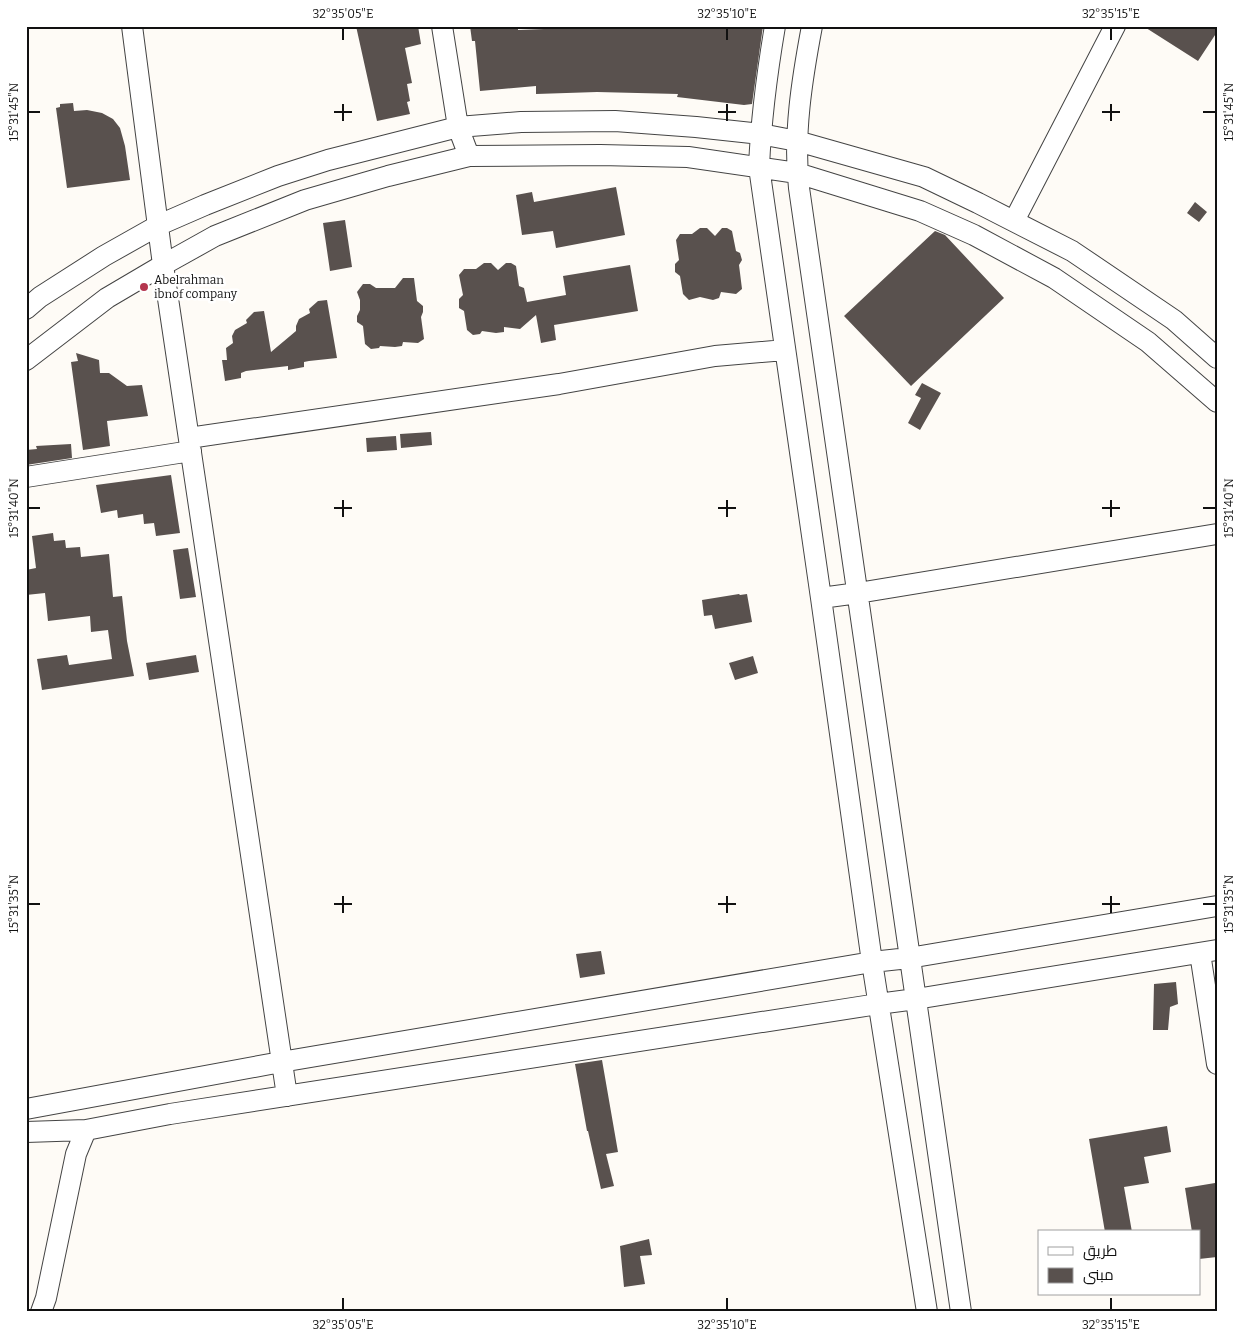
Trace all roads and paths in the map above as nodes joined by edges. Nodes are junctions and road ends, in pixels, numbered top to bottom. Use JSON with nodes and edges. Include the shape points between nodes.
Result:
{"nodes":[{"id":1,"x":132,"y":26,"type":"edge"},
{"id":2,"x":442,"y":26,"type":"edge"},
{"id":3,"x":775,"y":26,"type":"edge"},
{"id":4,"x":812,"y":26,"type":"edge"},
{"id":5,"x":1115,"y":26,"type":"edge"},
{"id":6,"x":458,"y":127,"type":"junction"},
{"id":7,"x":761,"y":134,"type":"junction"},
{"id":8,"x":797,"y":141,"type":"junction"},
{"id":9,"x":469,"y":156,"type":"junction"},
{"id":10,"x":759,"y":167,"type":"junction"},
{"id":11,"x":797,"y":173,"type":"junction"},
{"id":12,"x":1014,"y":221,"type":"junction"},
{"id":13,"x":159,"y":226,"type":"junction"},
{"id":14,"x":163,"y":265,"type":"junction"},
{"id":15,"x":26,"y":309,"type":"edge"},
{"id":16,"x":785,"y":350,"type":"junction"},
{"id":17,"x":1217,"y":358,"type":"edge"},
{"id":18,"x":26,"y":360,"type":"edge"},
{"id":19,"x":1217,"y":402,"type":"edge"},
{"id":20,"x":190,"y":445,"type":"junction"},
{"id":21,"x":26,"y":477,"type":"edge"},
{"id":22,"x":1217,"y":534,"type":"edge"},
{"id":23,"x":858,"y":593,"type":"junction"},
{"id":24,"x":822,"y":598,"type":"junction"},
{"id":25,"x":1217,"y":906,"type":"edge"},
{"id":26,"x":1208,"y":951,"type":"edge"},
{"id":27,"x":908,"y":958,"type":"junction"},
{"id":28,"x":872,"y":962,"type":"junction"},
{"id":29,"x":916,"y":999,"type":"junction"},
{"id":30,"x":878,"y":1004,"type":"junction"},
{"id":31,"x":280,"y":1062,"type":"junction"},
{"id":32,"x":1217,"y":1064,"type":"edge"},
{"id":33,"x":287,"y":1096,"type":"junction"},
{"id":34,"x":26,"y":1109,"type":"edge"},
{"id":35,"x":86,"y":1130,"type":"junction"},
{"id":36,"x":26,"y":1132,"type":"edge"},
{"id":37,"x":41,"y":1312,"type":"edge"},
{"id":38,"x":926,"y":1312,"type":"edge"},
{"id":39,"x":961,"y":1312,"type":"edge"}],
"edges":[{"from":1,"to":13,"type":"street"},
{"from":2,"to":6,"type":"street"},
{"from":3,"to":7,"type":"street"},
{"from":4,"to":8,"type":"street"},
{"from":5,"to":12,"type":"street"},
{"from":6,"to":7,"type":"street","via":[[521,122],[615,121]]},
{"from":6,"to":9,"type":"street"},
{"from":6,"to":13,"type":"street","via":[[278,176]]},
{"from":7,"to":8,"type":"street"},
{"from":7,"to":10,"type":"street"},
{"from":8,"to":11,"type":"street"},
{"from":8,"to":12,"type":"street","via":[[924,177]]},
{"from":9,"to":10,"type":"street","via":[[688,157]]},
{"from":9,"to":14,"type":"street","via":[[305,200],[215,236]]},
{"from":10,"to":11,"type":"street"},
{"from":10,"to":16,"type":"street"},
{"from":11,"to":19,"type":"street","via":[[920,211],[974,235],[1054,278],[1148,342]]},
{"from":11,"to":23,"type":"street"},
{"from":12,"to":17,"type":"street","via":[[1080,256],[1174,320]]},
{"from":13,"to":14,"type":"street"},
{"from":13,"to":15,"type":"street","via":[[104,256]]},
{"from":14,"to":18,"type":"street","via":[[108,298]]},
{"from":14,"to":20,"type":"street"},
{"from":16,"to":20,"type":"street","via":[[715,356]]},
{"from":16,"to":24,"type":"street"},
{"from":20,"to":21,"type":"street"},
{"from":20,"to":31,"type":"street"},
{"from":22,"to":23,"type":"street"},
{"from":23,"to":24,"type":"street"},
{"from":23,"to":27,"type":"street"},
{"from":24,"to":28,"type":"street"},
{"from":25,"to":27,"type":"street"},
{"from":26,"to":29,"type":"street"},
{"from":26,"to":32,"type":"street"},
{"from":27,"to":28,"type":"street"},
{"from":27,"to":29,"type":"street"},
{"from":28,"to":30,"type":"street"},
{"from":28,"to":31,"type":"street"},
{"from":29,"to":30,"type":"street"},
{"from":29,"to":39,"type":"street"},
{"from":30,"to":33,"type":"street"},
{"from":30,"to":38,"type":"street"},
{"from":31,"to":33,"type":"street"},
{"from":31,"to":34,"type":"street"},
{"from":33,"to":35,"type":"street"},
{"from":35,"to":36,"type":"street"},
{"from":35,"to":37,"type":"street","via":[[76,1154]]}]}
